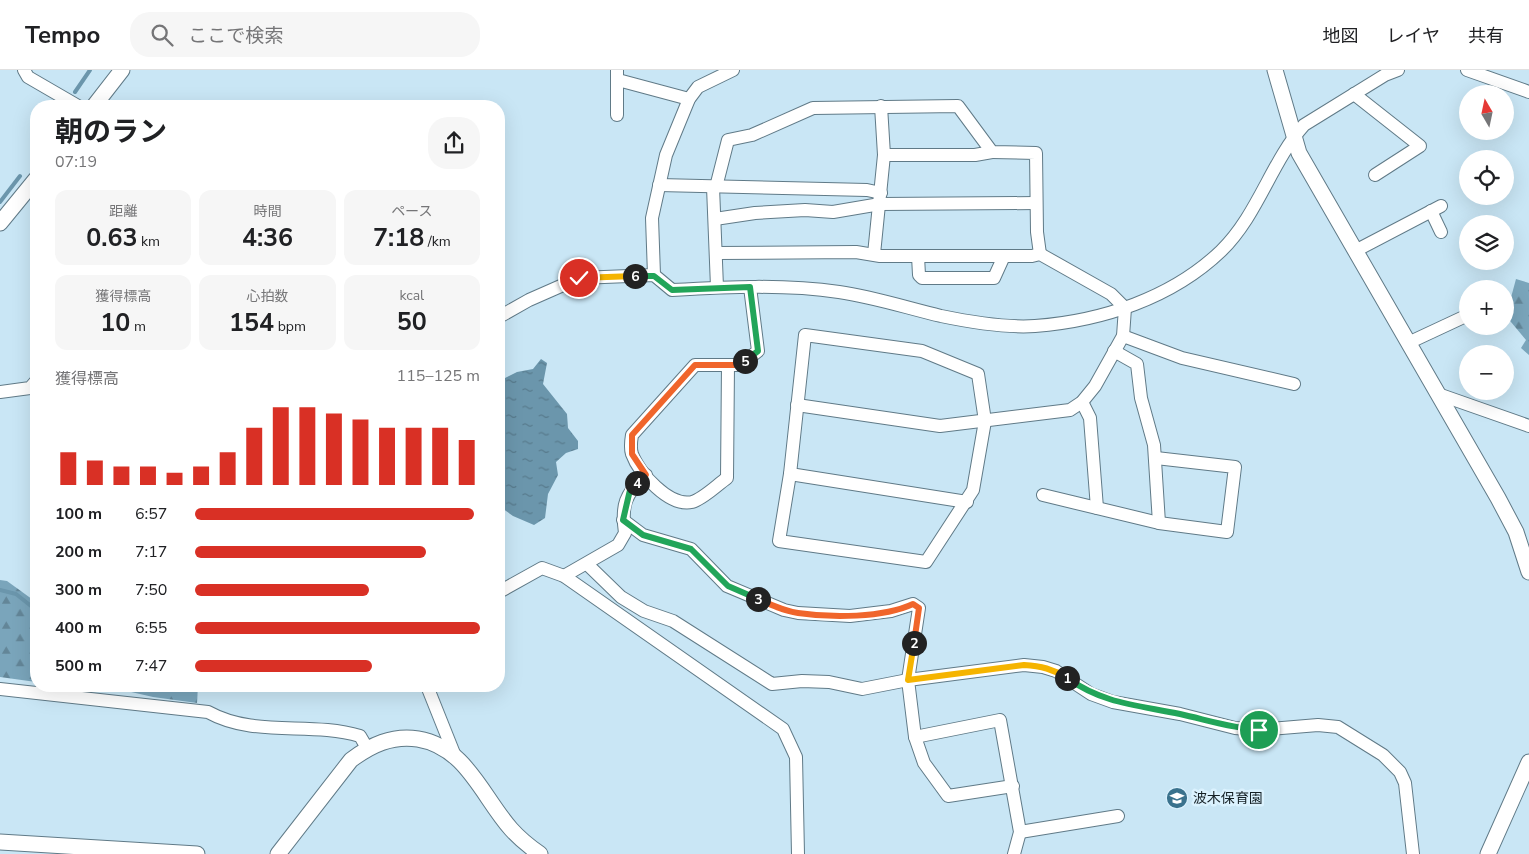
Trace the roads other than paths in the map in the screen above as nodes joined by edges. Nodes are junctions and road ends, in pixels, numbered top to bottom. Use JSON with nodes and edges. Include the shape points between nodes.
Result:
{"nodes":[{"id":1,"x":24,"y":70,"type":"edge"},
{"id":2,"x":122,"y":70,"type":"edge"},
{"id":3,"x":733,"y":70,"type":"edge"},
{"id":4,"x":1275,"y":70,"type":"edge"},
{"id":5,"x":1398,"y":70,"type":"edge"},
{"id":6,"x":1468,"y":70,"type":"edge"},
{"id":7,"x":617,"y":75,"type":"edge"},
{"id":8,"x":1529,"y":92,"type":"edge"},
{"id":9,"x":1354,"y":94,"type":"junction"},
{"id":10,"x":689,"y":99,"type":"junction"},
{"id":11,"x":68,"y":100,"type":"edge"},
{"id":12,"x":99,"y":100,"type":"edge"},
{"id":13,"x":881,"y":106,"type":"junction"},
{"id":14,"x":617,"y":116,"type":"dead end"},
{"id":15,"x":1293,"y":137,"type":"junction"},
{"id":16,"x":992,"y":152,"type":"junction"},
{"id":17,"x":884,"y":155,"type":"junction"},
{"id":18,"x":1375,"y":174,"type":"dead end"},
{"id":19,"x":660,"y":185,"type":"junction"},
{"id":20,"x":30,"y":186,"type":"edge"},
{"id":21,"x":714,"y":187,"type":"junction"},
{"id":22,"x":881,"y":198,"type":"junction"},
{"id":23,"x":1036,"y":203,"type":"junction"},
{"id":24,"x":715,"y":219,"type":"junction"},
{"id":25,"x":0,"y":223,"type":"edge"},
{"id":26,"x":1441,"y":232,"type":"dead end"},
{"id":27,"x":1355,"y":252,"type":"junction"},
{"id":28,"x":716,"y":253,"type":"junction"},
{"id":29,"x":874,"y":254,"type":"junction"},
{"id":30,"x":1040,"y":254,"type":"junction"},
{"id":31,"x":918,"y":256,"type":"junction"},
{"id":32,"x":1004,"y":256,"type":"junction"},
{"id":33,"x":654,"y":276,"type":"junction"},
{"id":34,"x":750,"y":287,"type":"junction"},
{"id":35,"x":717,"y":288,"type":"junction"},
{"id":36,"x":1126,"y":308,"type":"junction"},
{"id":37,"x":505,"y":314,"type":"edge"},
{"id":38,"x":1459,"y":319,"type":"edge"},
{"id":39,"x":1123,"y":336,"type":"junction"},
{"id":40,"x":1408,"y":343,"type":"junction"},
{"id":41,"x":1114,"y":351,"type":"junction"},
{"id":42,"x":728,"y":365,"type":"junction"},
{"id":43,"x":1294,"y":384,"type":"dead end"},
{"id":44,"x":30,"y":388,"type":"edge"},
{"id":45,"x":0,"y":392,"type":"edge"},
{"id":46,"x":1438,"y":394,"type":"junction"},
{"id":47,"x":1082,"y":402,"type":"junction"},
{"id":48,"x":797,"y":405,"type":"junction"},
{"id":49,"x":985,"y":421,"type":"junction"},
{"id":50,"x":1529,"y":426,"type":"edge"},
{"id":51,"x":1156,"y":458,"type":"junction"},
{"id":52,"x":790,"y":474,"type":"junction"},
{"id":53,"x":646,"y":475,"type":"junction"},
{"id":54,"x":1043,"y":495,"type":"dead end"},
{"id":55,"x":967,"y":502,"type":"junction"},
{"id":56,"x":1097,"y":508,"type":"junction"},
{"id":57,"x":623,"y":520,"type":"junction"},
{"id":58,"x":1159,"y":524,"type":"junction"},
{"id":59,"x":587,"y":564,"type":"junction"},
{"id":60,"x":1529,"y":572,"type":"edge"},
{"id":61,"x":564,"y":576,"type":"junction"},
{"id":62,"x":505,"y":589,"type":"edge"},
{"id":63,"x":908,"y":680,"type":"junction"},
{"id":64,"x":0,"y":689,"type":"edge"},
{"id":65,"x":429,"y":692,"type":"edge"},
{"id":66,"x":916,"y":737,"type":"junction"},
{"id":67,"x":367,"y":748,"type":"junction"},
{"id":68,"x":455,"y":756,"type":"junction"},
{"id":69,"x":1529,"y":762,"type":"edge"},
{"id":70,"x":1013,"y":786,"type":"junction"},
{"id":71,"x":1118,"y":816,"type":"dead end"},
{"id":72,"x":1020,"y":832,"type":"junction"},
{"id":73,"x":0,"y":842,"type":"edge"},
{"id":74,"x":197,"y":854,"type":"edge"},
{"id":75,"x":279,"y":854,"type":"edge"},
{"id":76,"x":540,"y":854,"type":"edge"},
{"id":77,"x":798,"y":854,"type":"edge"},
{"id":78,"x":1014,"y":854,"type":"edge"},
{"id":79,"x":1413,"y":854,"type":"edge"},
{"id":80,"x":1488,"y":854,"type":"edge"}],
"edges":[{"from":1,"to":11,"type":"street","via":[[28,77]]},
{"from":2,"to":12,"type":"street"},
{"from":3,"to":10,"type":"street","via":[[698,87]]},
{"from":4,"to":15,"type":"street"},
{"from":5,"to":9,"type":"street"},
{"from":6,"to":8,"type":"street"},
{"from":7,"to":10,"type":"street"},
{"from":7,"to":14,"type":"street"},
{"from":9,"to":15,"type":"street","via":[[1304,125]]},
{"from":9,"to":18,"type":"street","via":[[1420,146]]},
{"from":10,"to":19,"type":"street","via":[[666,155]]},
{"from":13,"to":16,"type":"street","via":[[958,106]]},
{"from":13,"to":17,"type":"street"},
{"from":13,"to":21,"type":"street","via":[[814,108],[752,135],[728,140]]},
{"from":15,"to":27,"type":"street"},
{"from":15,"to":36,"type":"street","via":[[1264,190],[1222,249],[1175,285]]},
{"from":16,"to":17,"type":"street","via":[[975,155]]},
{"from":16,"to":23,"type":"street","via":[[1036,153]]},
{"from":17,"to":22,"type":"street"},
{"from":19,"to":21,"type":"street"},
{"from":19,"to":33,"type":"street","via":[[652,218]]},
{"from":20,"to":25,"type":"street"},
{"from":21,"to":22,"type":"street","via":[[867,190]]},
{"from":21,"to":24,"type":"street"},
{"from":22,"to":23,"type":"street"},
{"from":22,"to":24,"type":"street","via":[[833,212],[805,210]]},
{"from":22,"to":29,"type":"street"},
{"from":23,"to":30,"type":"street"},
{"from":24,"to":28,"type":"street"},
{"from":26,"to":27,"type":"street","via":[[1436,208]]},
{"from":27,"to":40,"type":"street"},
{"from":28,"to":29,"type":"street"},
{"from":28,"to":35,"type":"street"},
{"from":29,"to":31,"type":"street"},
{"from":30,"to":32,"type":"street"},
{"from":30,"to":36,"type":"street","via":[[1111,294]]},
{"from":31,"to":32,"type":"street"},
{"from":31,"to":32,"type":"street","via":[[922,278],[994,278]]},
{"from":33,"to":35,"type":"street","via":[[672,290]]},
{"from":33,"to":37,"type":"street","via":[[579,278]]},
{"from":34,"to":35,"type":"street"},
{"from":34,"to":36,"type":"street","via":[[836,291],[877,298],[942,316],[995,324],[1034,326]]},
{"from":34,"to":42,"type":"street","via":[[758,351],[740,365]]},
{"from":36,"to":39,"type":"street"},
{"from":38,"to":40,"type":"street"},
{"from":39,"to":41,"type":"street"},
{"from":39,"to":43,"type":"street","via":[[1182,358]]},
{"from":40,"to":46,"type":"street"},
{"from":41,"to":47,"type":"street","via":[[1095,386]]},
{"from":41,"to":51,"type":"street","via":[[1137,364]]},
{"from":42,"to":53,"type":"street","via":[[695,365],[632,435],[632,454]]},
{"from":42,"to":53,"type":"street","via":[[726,478],[693,502],[680,502],[665,496]]},
{"from":44,"to":45,"type":"street"},
{"from":46,"to":50,"type":"street"},
{"from":46,"to":60,"type":"street","via":[[1516,532]]},
{"from":47,"to":49,"type":"street","via":[[1070,410]]},
{"from":47,"to":56,"type":"street","via":[[1090,418]]},
{"from":48,"to":49,"type":"street","via":[[940,426]]},
{"from":48,"to":49,"type":"street","via":[[805,334],[922,351],[978,374]]},
{"from":48,"to":52,"type":"street"},
{"from":49,"to":55,"type":"street","via":[[973,490]]},
{"from":51,"to":58,"type":"street"},
{"from":51,"to":58,"type":"street","via":[[1235,467],[1226,532]]},
{"from":52,"to":55,"type":"street"},
{"from":52,"to":55,"type":"street","via":[[779,541],[926,562]]},
{"from":53,"to":57,"type":"street","via":[[630,490]]},
{"from":54,"to":56,"type":"street"},
{"from":56,"to":58,"type":"street"},
{"from":57,"to":59,"type":"street","via":[[625,533],[618,545]]},
{"from":57,"to":63,"type":"street","via":[[643,535],[691,549],[728,586],[784,610],[850,616],[891,611],[913,604],[919,608]]},
{"from":59,"to":61,"type":"street"},
{"from":59,"to":63,"type":"street","via":[[621,597],[644,611],[673,621],[772,684],[829,682],[862,689]]},
{"from":61,"to":62,"type":"street","via":[[542,568]]},
{"from":61,"to":77,"type":"street","via":[[783,729],[796,756]]},
{"from":63,"to":66,"type":"street"},
{"from":63,"to":79,"type":"street","via":[[1024,665],[1043,667],[1056,671],[1091,694],[1114,702],[1235,728],[1338,726],[1383,755],[1400,772],[1405,783]]},
{"from":64,"to":67,"type":"street","via":[[208,712],[252,726],[345,731],[360,736]]},
{"from":65,"to":68,"type":"street"},
{"from":66,"to":70,"type":"street","via":[[924,763],[948,796]]},
{"from":66,"to":70,"type":"street","via":[[1000,720]]},
{"from":67,"to":68,"type":"street","via":[[405,737],[442,746]]},
{"from":67,"to":75,"type":"street","via":[[338,775]]},
{"from":68,"to":76,"type":"street","via":[[512,830]]},
{"from":69,"to":80,"type":"street"},
{"from":70,"to":72,"type":"street"},
{"from":71,"to":72,"type":"street"},
{"from":72,"to":78,"type":"street"},
{"from":73,"to":74,"type":"street"}]}
